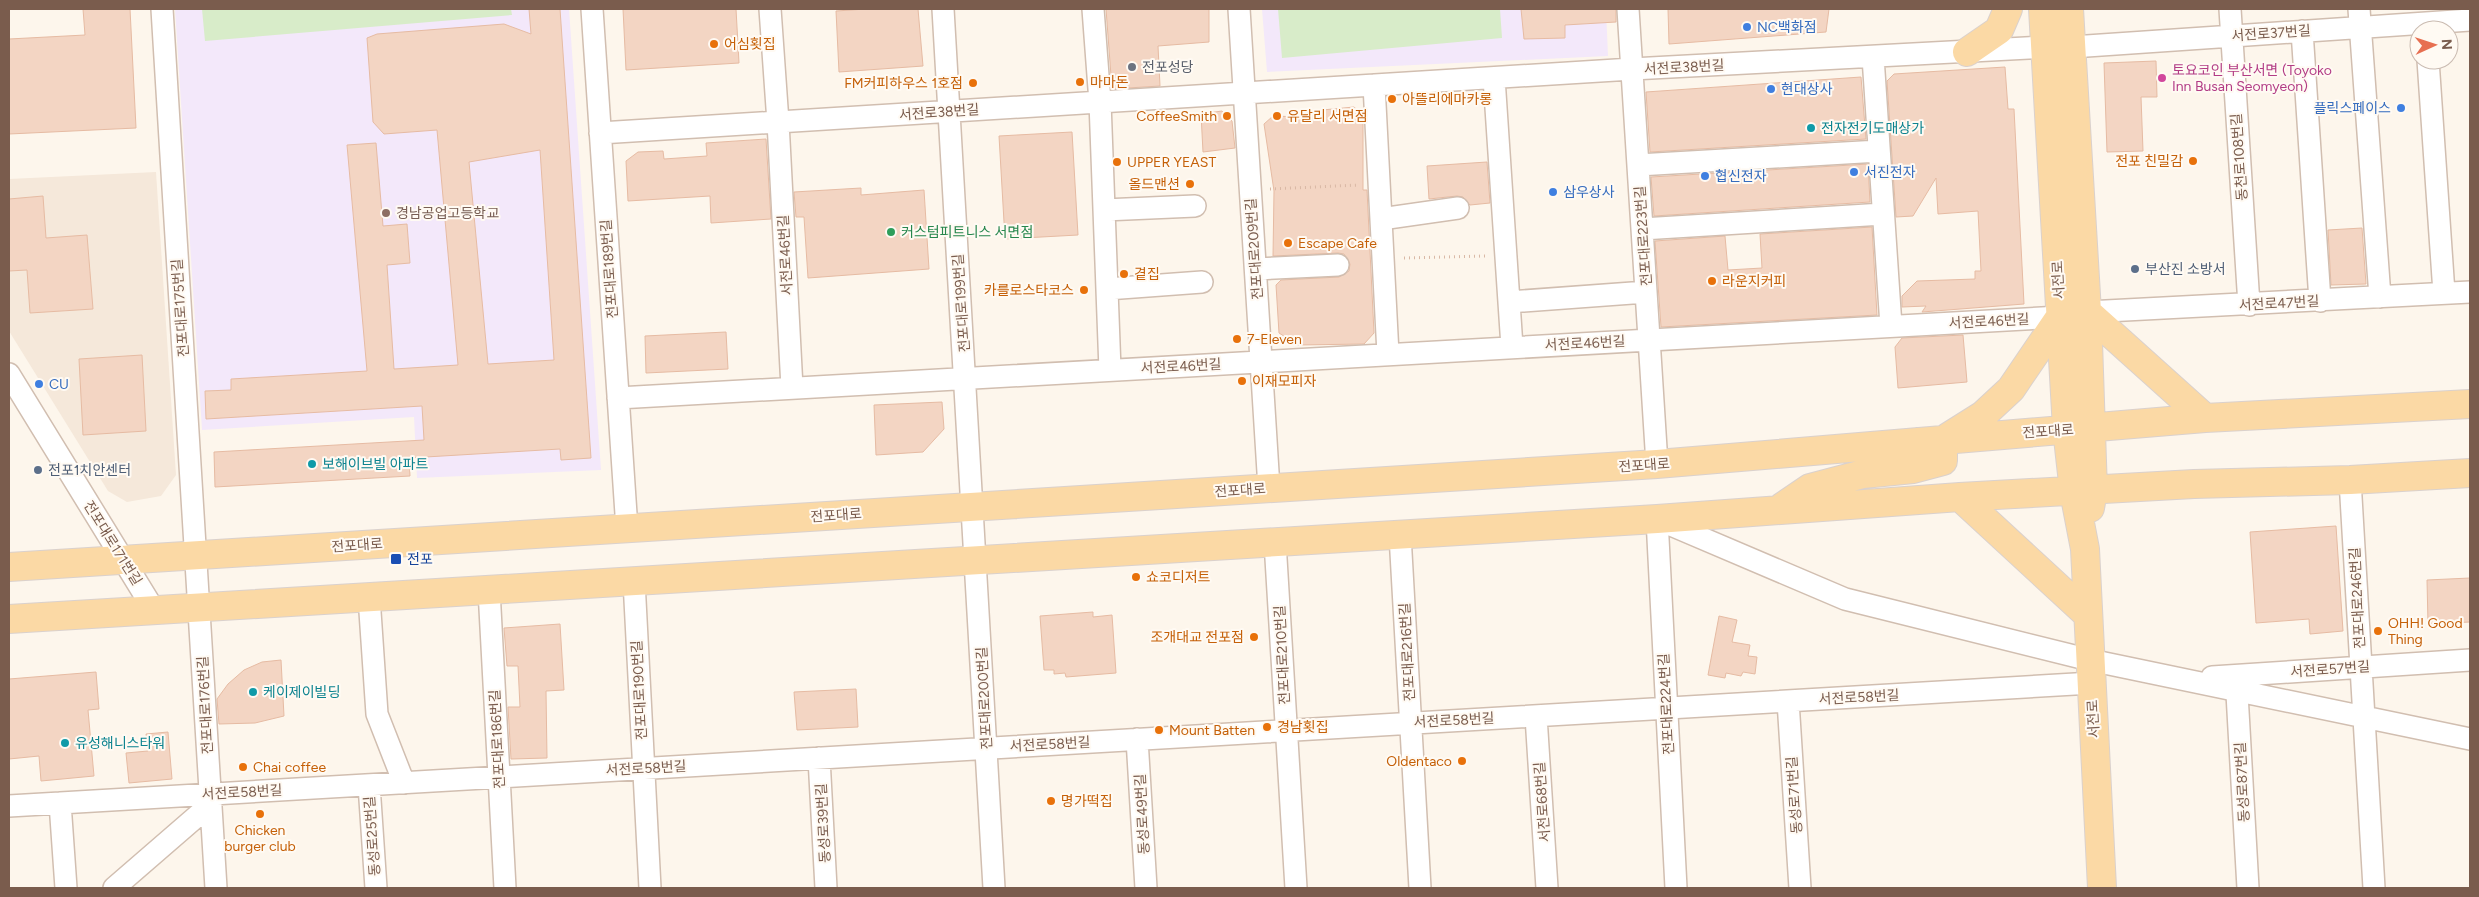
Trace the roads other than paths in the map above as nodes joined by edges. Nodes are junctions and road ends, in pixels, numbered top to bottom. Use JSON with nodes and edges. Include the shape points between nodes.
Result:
{"nodes":[{"id":1,"x":162,"y":9,"type":"edge"},
{"id":2,"x":592,"y":9,"type":"edge"},
{"id":3,"x":770,"y":9,"type":"edge"},
{"id":4,"x":943,"y":9,"type":"edge"},
{"id":5,"x":1093,"y":9,"type":"edge"},
{"id":6,"x":1239,"y":9,"type":"edge"},
{"id":7,"x":1628,"y":9,"type":"edge"},
{"id":8,"x":2008,"y":9,"type":"edge"},
{"id":9,"x":2043,"y":9,"type":"edge"},
{"id":10,"x":2069,"y":9,"type":"edge"},
{"id":11,"x":2230,"y":9,"type":"edge"},
{"id":12,"x":2360,"y":18,"type":"edge"},
{"id":13,"x":2409,"y":24,"type":"edge"},
{"id":14,"x":2302,"y":31,"type":"junction"},
{"id":15,"x":2232,"y":35,"type":"junction"},
{"id":16,"x":2059,"y":47,"type":"junction"},
{"id":17,"x":1967,"y":52,"type":"junction"},
{"id":18,"x":1873,"y":57,"type":"junction"},
{"id":19,"x":1632,"y":70,"type":"junction"},
{"id":20,"x":2429,"y":70,"type":"edge"},
{"id":21,"x":1494,"y":78,"type":"junction"},
{"id":22,"x":1374,"y":86,"type":"junction"},
{"id":23,"x":1245,"y":93,"type":"junction"},
{"id":24,"x":1100,"y":102,"type":"junction"},
{"id":25,"x":949,"y":111,"type":"junction"},
{"id":26,"x":778,"y":122,"type":"junction"},
{"id":27,"x":600,"y":133,"type":"junction"},
{"id":28,"x":1880,"y":151,"type":"junction"},
{"id":29,"x":1638,"y":165,"type":"junction"},
{"id":30,"x":1195,"y":206,"type":"dead end"},
{"id":31,"x":1458,"y":208,"type":"dead end"},
{"id":32,"x":1104,"y":210,"type":"junction"},
{"id":33,"x":1884,"y":214,"type":"junction"},
{"id":34,"x":1381,"y":219,"type":"junction"},
{"id":35,"x":1642,"y":229,"type":"junction"},
{"id":36,"x":1338,"y":265,"type":"dead end"},
{"id":37,"x":1256,"y":269,"type":"junction"},
{"id":38,"x":1202,"y":282,"type":"dead end"},
{"id":39,"x":1107,"y":289,"type":"junction"},
{"id":40,"x":1646,"y":292,"type":"junction"},
{"id":41,"x":2470,"y":292,"type":"edge"},
{"id":42,"x":2444,"y":293,"type":"junction"},
{"id":43,"x":2380,"y":297,"type":"junction"},
{"id":44,"x":2320,"y":301,"type":"junction"},
{"id":45,"x":1509,"y":302,"type":"junction"},
{"id":46,"x":2249,"y":305,"type":"junction"},
{"id":47,"x":2087,"y":312,"type":"junction"},
{"id":48,"x":2060,"y":317,"type":"junction"},
{"id":49,"x":1891,"y":326,"type":"junction"},
{"id":50,"x":1650,"y":340,"type":"junction"},
{"id":51,"x":1512,"y":347,"type":"junction"},
{"id":52,"x":1388,"y":354,"type":"junction"},
{"id":53,"x":1261,"y":362,"type":"junction"},
{"id":54,"x":1110,"y":370,"type":"junction"},
{"id":55,"x":9,"y":374,"type":"edge"},
{"id":56,"x":966,"y":378,"type":"junction"},
{"id":57,"x":792,"y":388,"type":"junction"},
{"id":58,"x":618,"y":398,"type":"junction"},
{"id":59,"x":2470,"y":404,"type":"edge"},
{"id":60,"x":2206,"y":418,"type":"junction"},
{"id":61,"x":2079,"y":428,"type":"junction"},
{"id":62,"x":1944,"y":440,"type":"junction"},
{"id":63,"x":1916,"y":442,"type":"junction"},
{"id":64,"x":1658,"y":464,"type":"junction"},
{"id":65,"x":2470,"y":473,"type":"edge"},
{"id":66,"x":2350,"y":480,"type":"junction"},
{"id":67,"x":1269,"y":488,"type":"junction"},
{"id":68,"x":2083,"y":491,"type":"junction"},
{"id":69,"x":1960,"y":497,"type":"junction"},
{"id":70,"x":973,"y":507,"type":"junction"},
{"id":71,"x":1779,"y":509,"type":"junction"},
{"id":72,"x":1657,"y":519,"type":"junction"},
{"id":73,"x":627,"y":529,"type":"junction"},
{"id":74,"x":1400,"y":535,"type":"junction"},
{"id":75,"x":1275,"y":542,"type":"junction"},
{"id":76,"x":196,"y":555,"type":"junction"},
{"id":77,"x":124,"y":560,"type":"junction"},
{"id":78,"x":976,"y":560,"type":"junction"},
{"id":79,"x":9,"y":567,"type":"edge"},
{"id":80,"x":634,"y":581,"type":"junction"},
{"id":81,"x":489,"y":590,"type":"junction"},
{"id":82,"x":369,"y":597,"type":"junction"},
{"id":83,"x":200,"y":607,"type":"junction"},
{"id":84,"x":154,"y":610,"type":"junction"},
{"id":85,"x":2088,"y":615,"type":"junction"},
{"id":86,"x":9,"y":619,"type":"edge"},
{"id":87,"x":2470,"y":660,"type":"edge"},
{"id":88,"x":2361,"y":667,"type":"junction"},
{"id":89,"x":2091,"y":671,"type":"junction"},
{"id":90,"x":2237,"y":683,"type":"junction"},
{"id":91,"x":1788,"y":701,"type":"junction"},
{"id":92,"x":1666,"y":708,"type":"junction"},
{"id":93,"x":1536,"y":716,"type":"junction"},
{"id":94,"x":2364,"y":716,"type":"junction"},
{"id":95,"x":1411,"y":723,"type":"junction"},
{"id":96,"x":1286,"y":730,"type":"junction"},
{"id":97,"x":2470,"y":738,"type":"edge"},
{"id":98,"x":1137,"y":739,"type":"junction"},
{"id":99,"x":987,"y":748,"type":"junction"},
{"id":100,"x":819,"y":758,"type":"junction"},
{"id":101,"x":643,"y":769,"type":"junction"},
{"id":102,"x":499,"y":777,"type":"junction"},
{"id":103,"x":404,"y":783,"type":"junction"},
{"id":104,"x":369,"y":785,"type":"junction"},
{"id":105,"x":211,"y":799,"type":"junction"},
{"id":106,"x":60,"y":803,"type":"junction"},
{"id":107,"x":9,"y":806,"type":"edge"},
{"id":108,"x":122,"y":883,"type":"edge"},
{"id":109,"x":66,"y":888,"type":"edge"},
{"id":110,"x":216,"y":888,"type":"edge"},
{"id":111,"x":376,"y":888,"type":"edge"},
{"id":112,"x":505,"y":888,"type":"edge"},
{"id":113,"x":650,"y":888,"type":"edge"},
{"id":114,"x":826,"y":888,"type":"edge"},
{"id":115,"x":994,"y":888,"type":"edge"},
{"id":116,"x":1146,"y":888,"type":"edge"},
{"id":117,"x":1296,"y":888,"type":"edge"},
{"id":118,"x":1420,"y":888,"type":"edge"},
{"id":119,"x":1547,"y":888,"type":"edge"},
{"id":120,"x":1676,"y":888,"type":"edge"},
{"id":121,"x":1800,"y":888,"type":"edge"},
{"id":122,"x":2102,"y":888,"type":"edge"},
{"id":123,"x":2248,"y":888,"type":"edge"},
{"id":124,"x":2374,"y":888,"type":"edge"}],
"edges":[{"from":1,"to":76,"type":"street","name":"전포대로175번길"},
{"from":2,"to":27,"type":"street","name":"전포대로189번길"},
{"from":3,"to":26,"type":"street"},
{"from":4,"to":25,"type":"street","name":"전포대로199번길"},
{"from":5,"to":24,"type":"street"},
{"from":6,"to":23,"type":"street","name":"전포대로209번길"},
{"from":7,"to":19,"type":"street","name":"전포대로223번길"},
{"from":8,"to":17,"type":"main road","via":[[1999,30]]},
{"from":9,"to":16,"type":"main road","name":"서전로"},
{"from":10,"to":16,"type":"main road","name":"서전로"},
{"from":11,"to":15,"type":"street","name":"동천로108번길"},
{"from":12,"to":13,"type":"street","name":"서전로37번길"},
{"from":12,"to":14,"type":"street","name":"서전로37번길"},
{"from":12,"to":43,"type":"street"},
{"from":14,"to":15,"type":"street","name":"서전로37번길"},
{"from":14,"to":44,"type":"street"},
{"from":15,"to":16,"type":"street","name":"서전로37번길"},
{"from":15,"to":46,"type":"street","name":"동천로108번길"},
{"from":16,"to":17,"type":"street","name":"서전로38번길"},
{"from":16,"to":47,"type":"main road","name":"서전로"},
{"from":16,"to":48,"type":"main road","name":"서전로"},
{"from":17,"to":18,"type":"street","name":"서전로38번길"},
{"from":18,"to":19,"type":"street","name":"서전로38번길"},
{"from":18,"to":28,"type":"street"},
{"from":19,"to":21,"type":"street","name":"서전로38번길"},
{"from":19,"to":29,"type":"street","name":"전포대로223번길"},
{"from":20,"to":42,"type":"street"},
{"from":21,"to":22,"type":"street","name":"서전로38번길"},
{"from":21,"to":45,"type":"street"},
{"from":22,"to":23,"type":"street","name":"서전로38번길"},
{"from":22,"to":34,"type":"street"},
{"from":23,"to":24,"type":"street","name":"서전로38번길"},
{"from":23,"to":37,"type":"street","name":"전포대로209번길"},
{"from":24,"to":25,"type":"street","name":"서전로38번길"},
{"from":24,"to":32,"type":"street"},
{"from":25,"to":26,"type":"street","name":"서전로38번길"},
{"from":25,"to":56,"type":"street","name":"전포대로199번길"},
{"from":26,"to":27,"type":"street","name":"서전로38번길"},
{"from":26,"to":57,"type":"street","name":"서전로46번길"},
{"from":27,"to":58,"type":"street","name":"전포대로189번길"},
{"from":28,"to":29,"type":"street"},
{"from":28,"to":33,"type":"street"},
{"from":29,"to":35,"type":"street","name":"전포대로223번길"},
{"from":30,"to":32,"type":"street"},
{"from":31,"to":34,"type":"street"},
{"from":32,"to":39,"type":"street"},
{"from":33,"to":35,"type":"street"},
{"from":33,"to":49,"type":"street"},
{"from":34,"to":52,"type":"street"},
{"from":35,"to":40,"type":"street","name":"전포대로223번길"},
{"from":36,"to":37,"type":"street"},
{"from":37,"to":53,"type":"street","name":"전포대로209번길"},
{"from":38,"to":39,"type":"street"},
{"from":39,"to":54,"type":"street"},
{"from":40,"to":45,"type":"street"},
{"from":40,"to":50,"type":"street","name":"전포대로223번길"},
{"from":41,"to":42,"type":"street","name":"서전로47번길"},
{"from":42,"to":43,"type":"street","name":"서전로47번길"},
{"from":43,"to":44,"type":"street","name":"서전로47번길"},
{"from":44,"to":46,"type":"street","name":"서전로47번길"},
{"from":45,"to":51,"type":"street"},
{"from":46,"to":47,"type":"street","name":"서전로47번길"},
{"from":47,"to":60,"type":"main road"},
{"from":47,"to":61,"type":"main road","name":"서전로"},
{"from":48,"to":49,"type":"street","name":"서전로46번길"},
{"from":48,"to":61,"type":"main road","name":"서전로"},
{"from":48,"to":62,"type":"main road","via":[[2011,390],[1983,415]]},
{"from":49,"to":50,"type":"street","name":"서전로46번길"},
{"from":50,"to":51,"type":"street","name":"서전로46번길"},
{"from":50,"to":64,"type":"street","name":"전포대로223번길"},
{"from":51,"to":52,"type":"street","name":"서전로46번길"},
{"from":52,"to":53,"type":"street","name":"서전로46번길"},
{"from":53,"to":54,"type":"street","name":"서전로46번길"},
{"from":53,"to":67,"type":"street","name":"전포대로209번길"},
{"from":54,"to":56,"type":"street","name":"서전로46번길"},
{"from":55,"to":77,"type":"street","name":"전포대로171번길"},
{"from":56,"to":57,"type":"street","name":"서전로46번길"},
{"from":56,"to":70,"type":"street","name":"전포대로199번길"},
{"from":57,"to":58,"type":"street","name":"서전로46번길"},
{"from":58,"to":73,"type":"street","name":"전포대로189번길"},
{"from":59,"to":60,"type":"main road","name":"전포대로"},
{"from":60,"to":61,"type":"main road","name":"전포대로"},
{"from":61,"to":62,"type":"main road","name":"전포대로"},
{"from":61,"to":68,"type":"main road","name":"서전로"},
{"from":62,"to":63,"type":"main road","name":"전포대로"},
{"from":63,"to":64,"type":"main road","name":"전포대로"},
{"from":63,"to":71,"type":"main road","via":[[1943,450],[1943,461],[1913,469],[1863,474],[1810,488]]},
{"from":64,"to":67,"type":"main road","name":"전포대로"},
{"from":65,"to":66,"type":"main road"},
{"from":66,"to":68,"type":"main road"},
{"from":66,"to":88,"type":"street","name":"전포대로246번길"},
{"from":67,"to":70,"type":"main road","name":"전포대로"},
{"from":68,"to":69,"type":"main road"},
{"from":68,"to":85,"type":"main road","name":"서전로"},
{"from":69,"to":71,"type":"main road"},
{"from":69,"to":85,"type":"main road"},
{"from":70,"to":73,"type":"main road","name":"전포대로"},
{"from":70,"to":78,"type":"street","name":"전포대로200번길"},
{"from":71,"to":72,"type":"main road"},
{"from":72,"to":74,"type":"main road"},
{"from":72,"to":89,"type":"street","via":[[1845,599]]},
{"from":72,"to":92,"type":"street","name":"전포대로224번길"},
{"from":73,"to":76,"type":"main road","name":"전포대로"},
{"from":74,"to":75,"type":"main road"},
{"from":74,"to":95,"type":"street","name":"전포대로216번길"},
{"from":75,"to":78,"type":"main road"},
{"from":75,"to":96,"type":"street","name":"전포대로210번길"},
{"from":76,"to":77,"type":"main road","name":"전포대로"},
{"from":76,"to":83,"type":"street","name":"전포대로175번길"},
{"from":77,"to":79,"type":"main road","name":"전포대로"},
{"from":77,"to":84,"type":"street","name":"전포대로171번길"},
{"from":78,"to":80,"type":"main road"},
{"from":78,"to":99,"type":"street","name":"전포대로200번길"},
{"from":80,"to":81,"type":"main road"},
{"from":80,"to":101,"type":"street","name":"전포대로190번길"},
{"from":81,"to":82,"type":"main road"},
{"from":81,"to":102,"type":"street","name":"전포대로186번길"},
{"from":82,"to":83,"type":"main road"},
{"from":82,"to":103,"type":"street","via":[[377,714]]},
{"from":83,"to":84,"type":"main road"},
{"from":83,"to":105,"type":"street","name":"전포대로176번길"},
{"from":84,"to":86,"type":"main road"},
{"from":85,"to":89,"type":"main road","name":"서전로"},
{"from":87,"to":88,"type":"street","name":"서전로57번길"},
{"from":88,"to":90,"type":"street","name":"서전로57번길"},
{"from":88,"to":94,"type":"street","name":"전포대로246번길"},
{"from":89,"to":90,"type":"street","name":"서전로57번길"},
{"from":89,"to":91,"type":"street","name":"서전로58번길"},
{"from":89,"to":122,"type":"main road","name":"서전로"},
{"from":90,"to":94,"type":"street"},
{"from":90,"to":123,"type":"street","name":"동성로87번길"},
{"from":91,"to":92,"type":"street","name":"서전로58번길"},
{"from":91,"to":121,"type":"street","name":"동성로71번길"},
{"from":92,"to":93,"type":"street","name":"서전로58번길"},
{"from":92,"to":120,"type":"street","name":"전포대로224번길"},
{"from":93,"to":95,"type":"street","name":"서전로58번길"},
{"from":93,"to":119,"type":"street","name":"서전로68번길"},
{"from":94,"to":97,"type":"street"},
{"from":94,"to":124,"type":"street","name":"전포대로246번길"},
{"from":95,"to":96,"type":"street","name":"서전로58번길"},
{"from":95,"to":118,"type":"street","name":"전포대로216번길"},
{"from":96,"to":98,"type":"street","name":"서전로58번길"},
{"from":96,"to":117,"type":"street","name":"전포대로210번길"},
{"from":98,"to":99,"type":"street","name":"서전로58번길"},
{"from":98,"to":116,"type":"street","name":"동성로49번길"},
{"from":99,"to":100,"type":"street","name":"서전로58번길"},
{"from":99,"to":115,"type":"street","name":"전포대로200번길"},
{"from":100,"to":101,"type":"street","name":"서전로58번길"},
{"from":100,"to":114,"type":"street","name":"동성로39번길"},
{"from":101,"to":102,"type":"street","name":"서전로58번길"},
{"from":101,"to":113,"type":"street","name":"전포대로190번길"},
{"from":102,"to":103,"type":"street","name":"서전로58번길"},
{"from":102,"to":112,"type":"street","name":"전포대로186번길"},
{"from":103,"to":104,"type":"street","name":"서전로58번길"},
{"from":104,"to":105,"type":"street","name":"서전로58번길"},
{"from":104,"to":111,"type":"street","name":"동성로25번길"},
{"from":105,"to":106,"type":"street","name":"서전로58번길"},
{"from":105,"to":108,"type":"street"},
{"from":105,"to":110,"type":"street","name":"전포대로176번길"},
{"from":106,"to":107,"type":"street","name":"서전로58번길"},
{"from":106,"to":109,"type":"street"}]}
